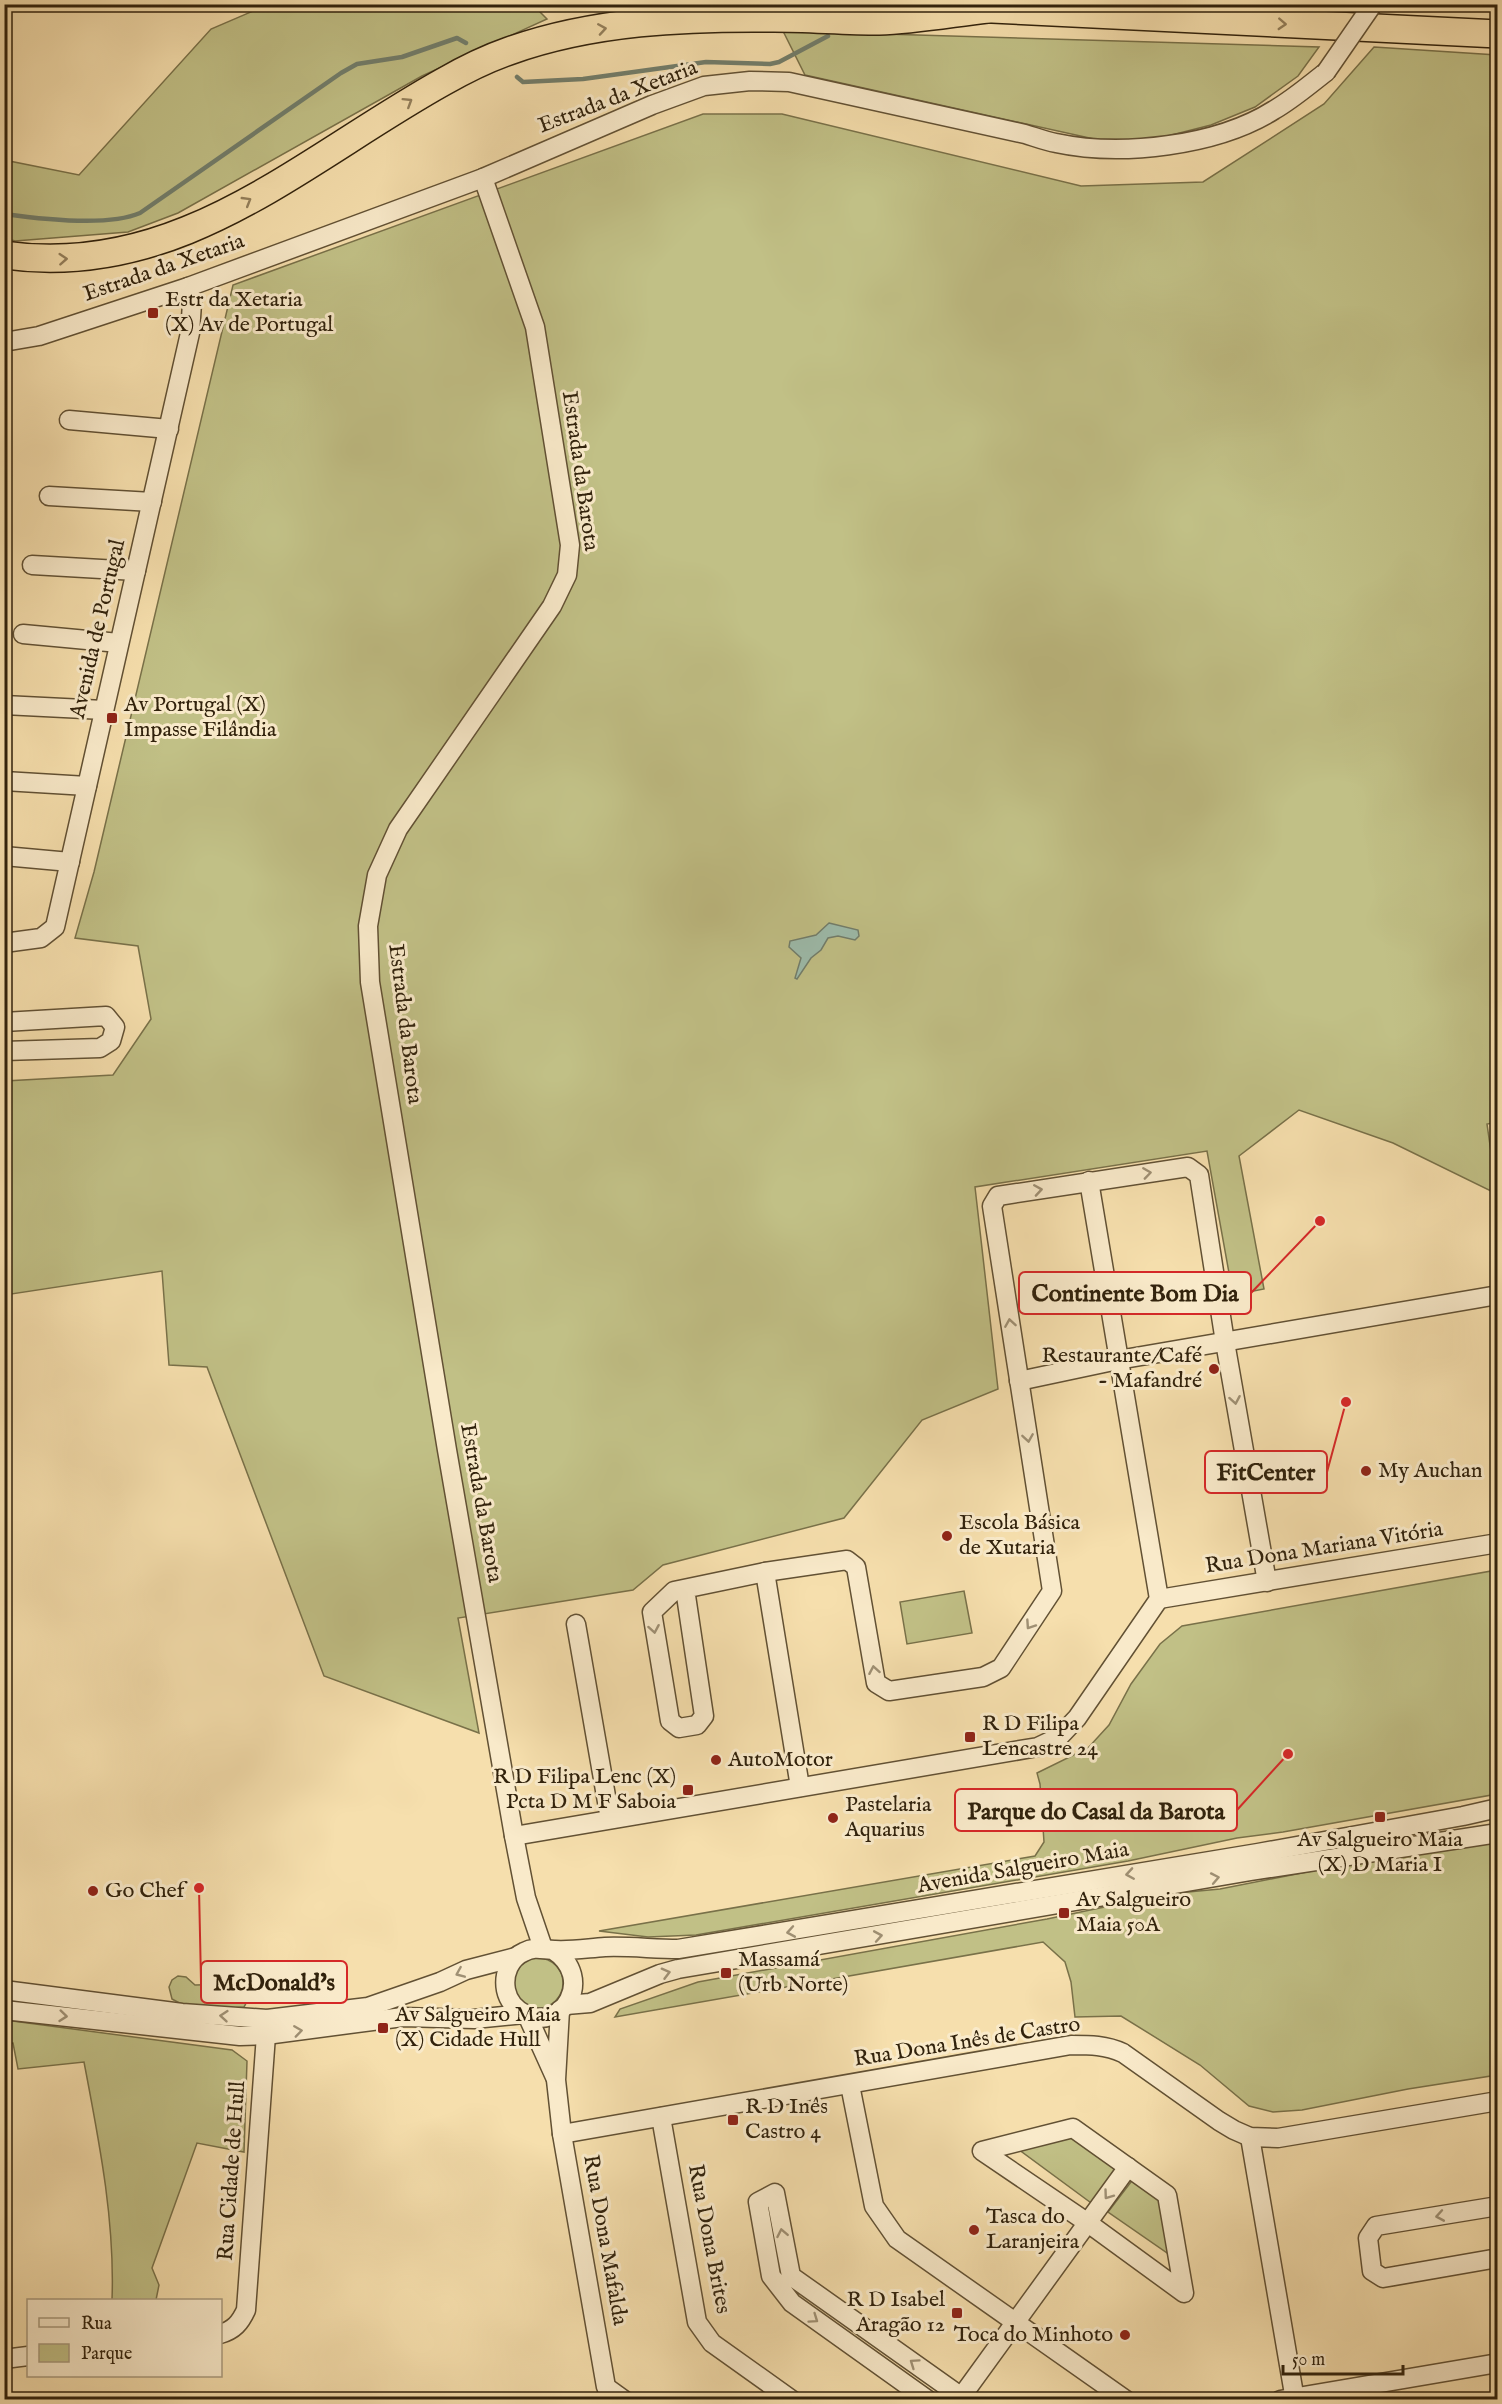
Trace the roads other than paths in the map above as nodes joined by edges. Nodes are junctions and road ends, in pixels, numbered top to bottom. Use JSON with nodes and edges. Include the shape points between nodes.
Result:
{"nodes":[{"id":1,"x":892,"y":4,"type":"edge"},
{"id":2,"x":1373,"y":4,"type":"edge"},
{"id":3,"x":987,"y":9,"type":"junction"},
{"id":4,"x":1497,"y":34,"type":"edge"},
{"id":5,"x":483,"y":178,"type":"junction"},
{"id":6,"x":4,"y":255,"type":"edge"},
{"id":7,"x":188,"y":287,"type":"junction"},
{"id":8,"x":4,"y":342,"type":"edge"},
{"id":9,"x":69,"y":420,"type":"dead end"},
{"id":10,"x":169,"y":429,"type":"junction"},
{"id":11,"x":50,"y":496,"type":"dead end"},
{"id":12,"x":152,"y":502,"type":"junction"},
{"id":13,"x":32,"y":565,"type":"dead end"},
{"id":14,"x":136,"y":572,"type":"junction"},
{"id":15,"x":23,"y":634,"type":"dead end"},
{"id":16,"x":119,"y":643,"type":"junction"},
{"id":17,"x":4,"y":705,"type":"edge"},
{"id":18,"x":104,"y":710,"type":"junction"},
{"id":19,"x":4,"y":781,"type":"edge"},
{"id":20,"x":87,"y":786,"type":"junction"},
{"id":21,"x":4,"y":856,"type":"edge"},
{"id":22,"x":70,"y":862,"type":"junction"},
{"id":23,"x":4,"y":943,"type":"edge"},
{"id":24,"x":4,"y":1022,"type":"edge"},
{"id":25,"x":4,"y":1051,"type":"edge"},
{"id":26,"x":1089,"y":1181,"type":"junction"},
{"id":27,"x":1497,"y":1295,"type":"edge"},
{"id":28,"x":1225,"y":1342,"type":"junction"},
{"id":29,"x":1118,"y":1360,"type":"junction"},
{"id":30,"x":1019,"y":1381,"type":"junction"},
{"id":31,"x":1497,"y":1543,"type":"edge"},
{"id":32,"x":765,"y":1572,"type":"junction"},
{"id":33,"x":1267,"y":1582,"type":"junction"},
{"id":34,"x":685,"y":1589,"type":"junction"},
{"id":35,"x":1159,"y":1599,"type":"junction"},
{"id":36,"x":576,"y":1624,"type":"dead end"},
{"id":37,"x":800,"y":1787,"type":"junction"},
{"id":38,"x":1497,"y":1808,"type":"edge"},
{"id":39,"x":610,"y":1819,"type":"junction"},
{"id":40,"x":1497,"y":1833,"type":"edge"},
{"id":41,"x":514,"y":1836,"type":"junction"},
{"id":42,"x":526,"y":1898,"type":"junction"},
{"id":43,"x":548,"y":1949,"type":"junction"},
{"id":44,"x":519,"y":1954,"type":"junction"},
{"id":45,"x":4,"y":1989,"type":"edge"},
{"id":46,"x":563,"y":2008,"type":"junction"},
{"id":47,"x":4,"y":2010,"type":"edge"},
{"id":48,"x":526,"y":2014,"type":"junction"},
{"id":49,"x":266,"y":2035,"type":"junction"},
{"id":50,"x":556,"y":2080,"type":"junction"},
{"id":51,"x":850,"y":2085,"type":"junction"},
{"id":52,"x":1497,"y":2101,"type":"edge"},
{"id":53,"x":661,"y":2116,"type":"junction"},
{"id":54,"x":562,"y":2134,"type":"junction"},
{"id":55,"x":1250,"y":2137,"type":"junction"},
{"id":56,"x":1128,"y":2167,"type":"junction"},
{"id":57,"x":1497,"y":2206,"type":"edge"},
{"id":58,"x":1088,"y":2223,"type":"junction"},
{"id":59,"x":1497,"y":2258,"type":"edge"},
{"id":60,"x":1016,"y":2321,"type":"junction"},
{"id":61,"x":222,"y":2333,"type":"edge"},
{"id":62,"x":27,"y":2356,"type":"edge"},
{"id":63,"x":4,"y":2359,"type":"edge"},
{"id":64,"x":1497,"y":2363,"type":"edge"},
{"id":65,"x":962,"y":2399,"type":"edge"},
{"id":66,"x":1290,"y":2399,"type":"edge"},
{"id":67,"x":624,"y":2400,"type":"edge"},
{"id":68,"x":792,"y":2400,"type":"edge"},
{"id":69,"x":928,"y":2400,"type":"edge"},
{"id":70,"x":1126,"y":2400,"type":"edge"}],
"edges":[{"from":1,"to":3,"type":"highway"},
{"from":2,"to":5,"type":"street","name":"Estrada da Xetaria","bridge":true,"via":[[1326,72],[1272,111],[1230,131],[1193,142],[1104,148],[1056,144],[789,82],[750,81],[704,86]]},
{"from":3,"to":4,"type":"highway","one_way":true},
{"from":6,"to":3,"type":"highway","one_way":true,"via":[[53,260],[119,253],[183,233],[241,205],[453,76],[544,40],[669,21],[880,21]]},
{"from":5,"to":7,"type":"street","name":"Estrada da Xetaria"},
{"from":5,"to":41,"type":"street","name":"Estrada da Barota","via":[[535,327],[570,545],[567,575],[552,606],[398,829],[377,875],[368,926],[370,982]]},
{"from":7,"to":8,"type":"street","name":"Estrada da Xetaria","via":[[39,336]]},
{"from":7,"to":10,"type":"street","name":"Avenida de Portugal","via":[[192,303],[190,333]]},
{"from":9,"to":10,"type":"street"},
{"from":10,"to":12,"type":"street","name":"Avenida de Portugal"},
{"from":11,"to":12,"type":"street"},
{"from":12,"to":14,"type":"street","name":"Avenida de Portugal"},
{"from":13,"to":14,"type":"street"},
{"from":14,"to":16,"type":"street","name":"Avenida de Portugal"},
{"from":15,"to":16,"type":"street"},
{"from":16,"to":18,"type":"street","name":"Avenida de Portugal"},
{"from":17,"to":18,"type":"street"},
{"from":18,"to":20,"type":"street","name":"Avenida de Portugal"},
{"from":19,"to":20,"type":"street"},
{"from":20,"to":22,"type":"street","name":"Avenida de Portugal"},
{"from":21,"to":22,"type":"street"},
{"from":22,"to":23,"type":"street","name":"Avenida de Portugal","via":[[56,927],[41,938]]},
{"from":24,"to":25,"type":"street","via":[[106,1017],[115,1027],[111,1041],[100,1048]]},
{"from":26,"to":28,"type":"street","one_way":true,"via":[[1188,1167],[1199,1175]]},
{"from":26,"to":29,"type":"street"},
{"from":30,"to":26,"type":"street","one_way":true,"via":[[992,1206],[998,1196]]},
{"from":27,"to":28,"type":"street"},
{"from":28,"to":29,"type":"street"},
{"from":28,"to":33,"type":"street","one_way":true},
{"from":29,"to":30,"type":"street"},
{"from":29,"to":35,"type":"street"},
{"from":30,"to":32,"type":"street","one_way":true,"via":[[1052,1591],[1001,1668],[983,1677],[889,1691],[876,1683],[856,1567],[847,1560]]},
{"from":31,"to":33,"type":"street","name":"Rua Dona Mariana Vitória"},
{"from":32,"to":34,"type":"street"},
{"from":32,"to":37,"type":"street"},
{"from":33,"to":35,"type":"street","name":"Rua Dona Mariana Vitória"},
{"from":34,"to":34,"type":"street","one_way":true,"via":[[674,1591],[652,1612],[670,1721],[679,1728],[697,1725],[704,1716]]},
{"from":35,"to":37,"type":"street","via":[[1077,1719],[1059,1737],[1030,1749]]},
{"from":36,"to":39,"type":"street"},
{"from":37,"to":39,"type":"street"},
{"from":38,"to":43,"type":"street","name":"Avenida Salgueiro Maia","one_way":true,"via":[[1281,1849],[678,1949]]},
{"from":39,"to":41,"type":"street"},
{"from":46,"to":40,"type":"street","name":"Avenida Salgueiro Maia","one_way":true,"via":[[678,1969]]},
{"from":41,"to":42,"type":"street","name":"Estrada da Barota"},
{"from":42,"to":43,"type":"street","name":"Estrada da Barota"},
{"from":42,"to":44,"type":"street","name":"Estrada da Barota"},
{"from":43,"to":44,"type":"street","name":"Avenida Salgueiro Maia"},
{"from":43,"to":46,"type":"street","via":[[562,1956],[573,1975],[574,1986]]},
{"from":44,"to":45,"type":"street","name":"Avenida Salgueiro Maia","one_way":true,"via":[[368,2007],[267,2019],[182,2013]]},
{"from":44,"to":48,"type":"street","via":[[506,1973],[506,1992],[516,2008]]},
{"from":46,"to":48,"type":"street","name":"Avenida Salgueiro Maia","via":[[544,2017]]},
{"from":46,"to":50,"type":"street","name":"Rua Dona Mafalda"},
{"from":47,"to":49,"type":"street","name":"Avenida Salgueiro Maia","one_way":true,"via":[[240,2036]]},
{"from":49,"to":48,"type":"street","name":"Avenida Salgueiro Maia","one_way":true,"via":[[403,2017],[474,2019]]},
{"from":48,"to":50,"type":"street","name":"Rua Dona Mafalda"},
{"from":49,"to":61,"type":"street","name":"Rua Cidade de Hull","via":[[246,2310],[235,2328]]},
{"from":50,"to":54,"type":"street","name":"Rua Dona Mafalda"},
{"from":51,"to":53,"type":"street","name":"Rua Dona Inês de Castro"},
{"from":51,"to":55,"type":"street","name":"Rua Dona Inês de Castro","via":[[1092,2044],[1123,2053],[1218,2121]]},
{"from":51,"to":60,"type":"street","via":[[874,2206],[897,2239]]},
{"from":52,"to":55,"type":"street","name":"Rua Dona Inês de Castro","via":[[1291,2137]]},
{"from":53,"to":54,"type":"street","name":"Rua Dona Inês de Castro"},
{"from":53,"to":68,"type":"street","name":"Rua Dona Brites","via":[[697,2322],[712,2343]]},
{"from":54,"to":67,"type":"street","name":"Rua Dona Mafalda","via":[[606,2387]]},
{"from":55,"to":66,"type":"street"},
{"from":56,"to":58,"type":"street","one_way":true},
{"from":56,"to":58,"type":"street","via":[[1167,2195],[1184,2293]]},
{"from":56,"to":58,"type":"street","via":[[1073,2128],[982,2151]]},
{"from":57,"to":59,"type":"street","one_way":true,"via":[[1376,2226],[1368,2238],[1372,2271],[1383,2278]]},
{"from":58,"to":60,"type":"street"},
{"from":60,"to":65,"type":"street"},
{"from":60,"to":70,"type":"street"},
{"from":62,"to":63,"type":"street"},
{"from":64,"to":66,"type":"street"},
{"from":65,"to":69,"type":"street","one_way":true,"via":[[790,2276],[775,2193],[758,2202],[771,2276],[792,2303]]}]}
